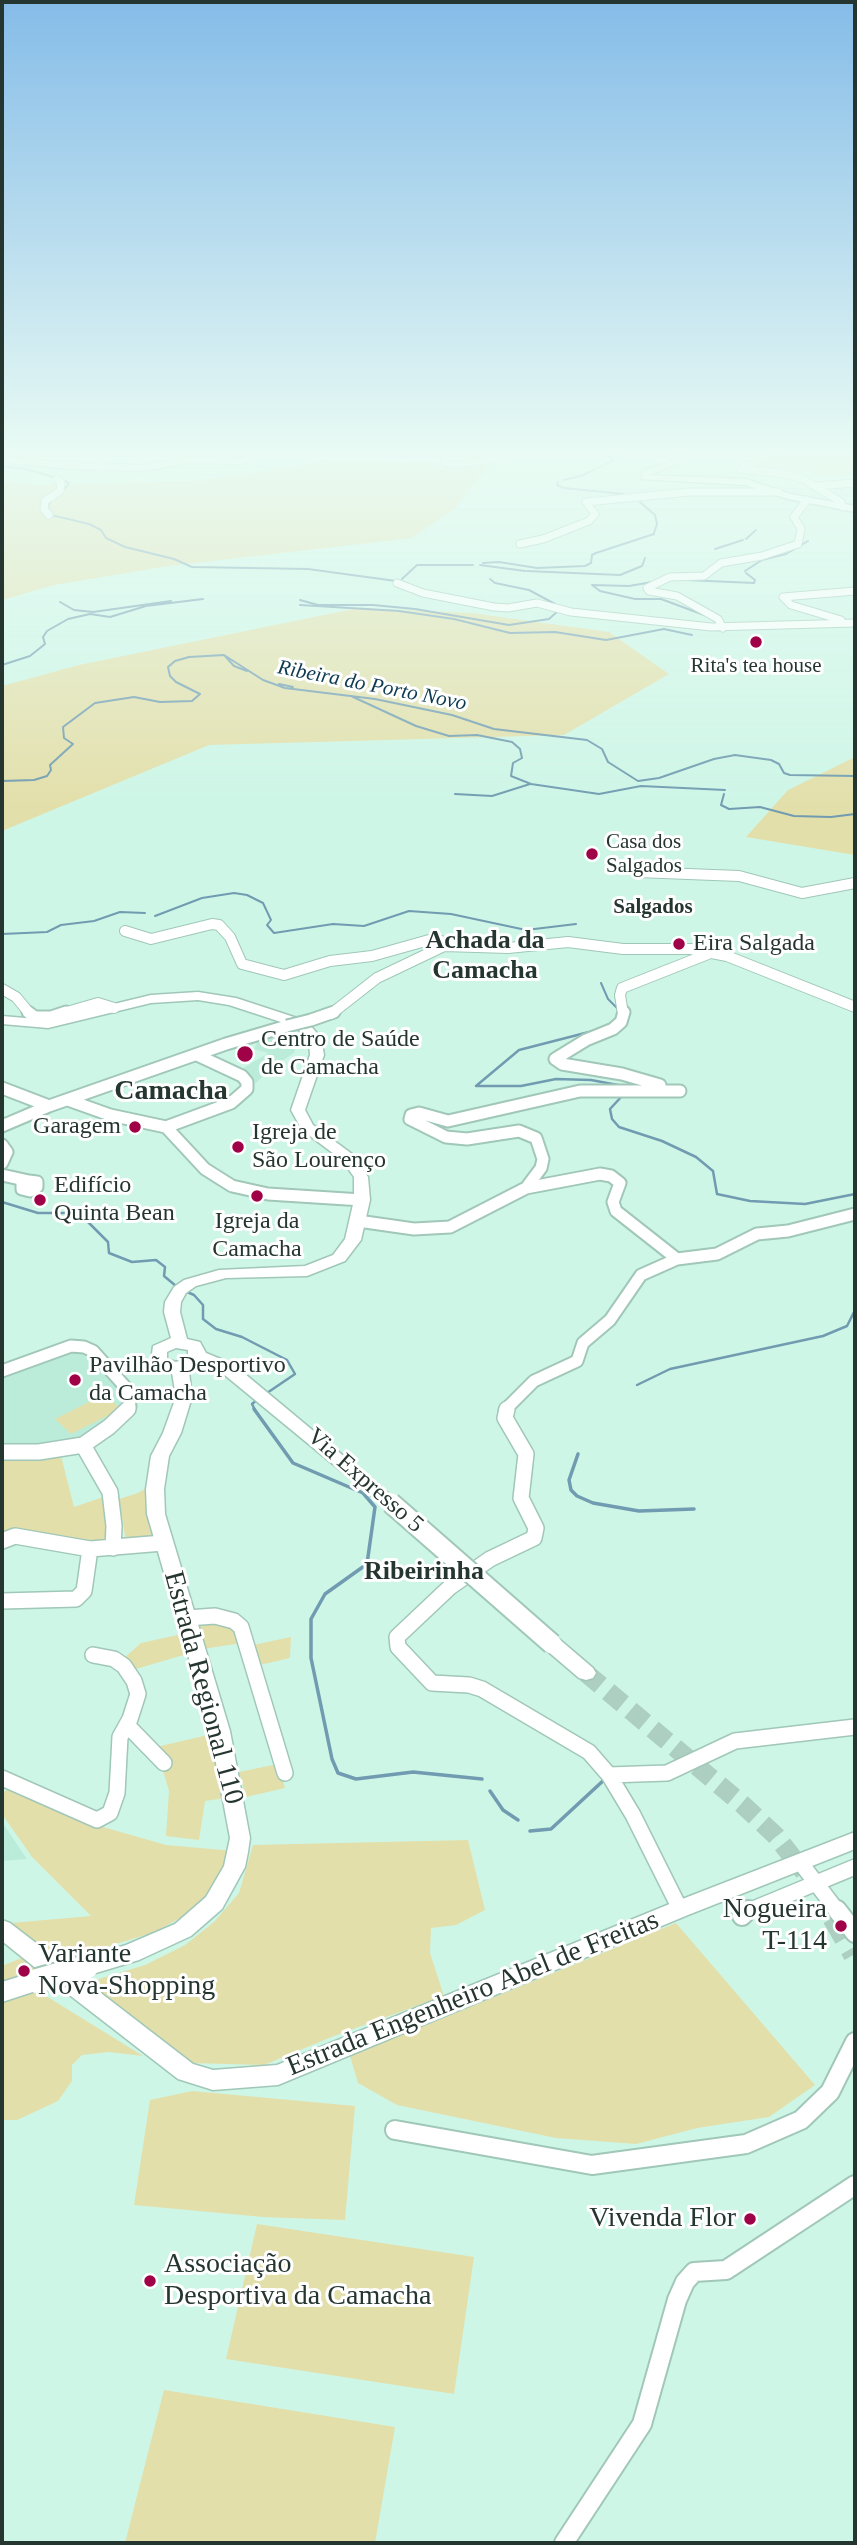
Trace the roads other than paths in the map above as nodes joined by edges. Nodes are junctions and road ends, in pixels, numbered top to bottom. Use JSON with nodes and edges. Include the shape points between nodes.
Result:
{"nodes":[{"id":1,"x":710,"y":572,"type":"edge"},
{"id":2,"x":397,"y":583,"type":"dead end"},
{"id":3,"x":855,"y":591,"type":"edge"},
{"id":4,"x":855,"y":622,"type":"edge"},
{"id":5,"x":723,"y":628,"type":"junction"},
{"id":6,"x":637,"y":872,"type":"dead end"},
{"id":7,"x":855,"y":883,"type":"edge"},
{"id":8,"x":125,"y":931,"type":"dead end"},
{"id":9,"x":444,"y":946,"type":"junction"},
{"id":10,"x":708,"y":954,"type":"junction"},
{"id":11,"x":2,"y":989,"type":"edge"},
{"id":12,"x":855,"y":1007,"type":"edge"},
{"id":13,"x":114,"y":1008,"type":"junction"},
{"id":14,"x":2,"y":1020,"type":"edge"},
{"id":15,"x":197,"y":1055,"type":"junction"},
{"id":16,"x":2,"y":1088,"type":"edge"},
{"id":17,"x":68,"y":1100,"type":"junction"},
{"id":18,"x":49,"y":1106,"type":"junction"},
{"id":19,"x":2,"y":1126,"type":"edge"},
{"id":20,"x":166,"y":1127,"type":"junction"},
{"id":21,"x":2,"y":1145,"type":"edge"},
{"id":22,"x":2,"y":1163,"type":"edge"},
{"id":23,"x":2,"y":1176,"type":"edge"},
{"id":24,"x":26,"y":1185,"type":"dead end"},
{"id":25,"x":526,"y":1188,"type":"junction"},
{"id":26,"x":362,"y":1194,"type":"junction"},
{"id":27,"x":333,"y":1198,"type":"junction"},
{"id":28,"x":855,"y":1214,"type":"edge"},
{"id":29,"x":358,"y":1219,"type":"junction"},
{"id":30,"x":677,"y":1259,"type":"junction"},
{"id":31,"x":180,"y":1342,"type":"junction"},
{"id":32,"x":198,"y":1356,"type":"junction"},
{"id":33,"x":180,"y":1368,"type":"junction"},
{"id":34,"x":2,"y":1371,"type":"edge"},
{"id":35,"x":83,"y":1445,"type":"junction"},
{"id":36,"x":2,"y":1452,"type":"edge"},
{"id":37,"x":2,"y":1541,"type":"edge"},
{"id":38,"x":163,"y":1543,"type":"junction"},
{"id":39,"x":113,"y":1548,"type":"junction"},
{"id":40,"x":90,"y":1549,"type":"junction"},
{"id":41,"x":2,"y":1601,"type":"edge"},
{"id":42,"x":187,"y":1618,"type":"junction"},
{"id":43,"x":93,"y":1655,"type":"dead end"},
{"id":44,"x":586,"y":1673,"type":"tunnel mouth"},
{"id":45,"x":127,"y":1725,"type":"junction"},
{"id":46,"x":855,"y":1727,"type":"edge"},
{"id":47,"x":164,"y":1763,"type":"dead end"},
{"id":48,"x":285,"y":1773,"type":"dead end"},
{"id":49,"x":608,"y":1775,"type":"junction"},
{"id":50,"x":2,"y":1778,"type":"edge"},
{"id":51,"x":855,"y":1840,"type":"edge"},
{"id":52,"x":800,"y":1861,"type":"junction"},
{"id":53,"x":855,"y":1867,"type":"edge"},
{"id":54,"x":816,"y":1882,"type":"junction"},
{"id":55,"x":680,"y":1909,"type":"junction"},
{"id":56,"x":742,"y":1916,"type":"dead end"},
{"id":57,"x":2,"y":1929,"type":"edge"},
{"id":58,"x":855,"y":1933,"type":"edge"},
{"id":59,"x":2,"y":1992,"type":"edge"},
{"id":60,"x":855,"y":2042,"type":"edge"},
{"id":61,"x":395,"y":2130,"type":"dead end"},
{"id":62,"x":855,"y":2185,"type":"edge"},
{"id":63,"x":564,"y":2543,"type":"edge"}],
"edges":[{"from":1,"to":5,"type":"street","via":[[670,577],[647,588],[677,596],[718,619]]},
{"from":2,"to":5,"type":"street","via":[[423,593],[499,608],[537,603],[571,612]]},
{"from":3,"to":4,"type":"street","via":[[783,597],[795,607]]},
{"from":4,"to":5,"type":"street"},
{"from":6,"to":7,"type":"street","via":[[739,876],[802,893]]},
{"from":8,"to":9,"type":"street","via":[[151,939],[219,925],[242,964],[284,975],[429,940]]},
{"from":9,"to":10,"type":"street","via":[[508,948],[568,942],[623,949],[691,949]]},
{"from":9,"to":15,"type":"street","bridge":true,"via":[[377,978],[332,1014]]},
{"from":10,"to":12,"type":"street","via":[[741,960]]},
{"from":10,"to":25,"type":"street","via":[[622,988],[621,1022],[555,1059],[680,1091],[580,1091],[448,1121],[411,1115],[410,1119],[446,1137],[467,1139],[519,1131],[536,1138],[543,1160]]},
{"from":11,"to":13,"type":"street","via":[[34,1017],[51,1017],[98,1003]]},
{"from":13,"to":14,"type":"main road","via":[[48,1024]]},
{"from":13,"to":26,"type":"main road","via":[[166,997],[215,998],[305,1028],[317,1041],[317,1055],[299,1114],[307,1127],[347,1157],[360,1177]]},
{"from":15,"to":17,"type":"street"},
{"from":15,"to":20,"type":"street","via":[[242,1076],[247,1089],[232,1103]]},
{"from":16,"to":18,"type":"street"},
{"from":17,"to":18,"type":"street"},
{"from":17,"to":20,"type":"street"},
{"from":18,"to":19,"type":"street"},
{"from":20,"to":27,"type":"street","via":[[201,1165],[232,1186],[268,1194]]},
{"from":21,"to":22,"type":"street","via":[[7,1152]]},
{"from":23,"to":24,"type":"street"},
{"from":25,"to":29,"type":"street","via":[[450,1227],[414,1229]]},
{"from":25,"to":30,"type":"street","via":[[600,1174],[611,1176],[620,1183],[613,1202],[616,1211]]},
{"from":26,"to":27,"type":"street"},
{"from":26,"to":29,"type":"main road"},
{"from":27,"to":29,"type":"street"},
{"from":28,"to":30,"type":"street","via":[[757,1234],[717,1254]]},
{"from":29,"to":31,"type":"main road","via":[[349,1248],[318,1268],[296,1273],[225,1273],[184,1287],[172,1312]]},
{"from":30,"to":49,"type":"street","via":[[641,1275],[610,1320],[583,1343],[577,1361],[534,1381],[505,1411],[526,1454],[521,1498],[536,1528],[534,1538],[490,1559],[450,1587],[397,1637],[398,1647],[432,1683],[469,1685],[508,1702],[589,1752]]},
{"from":31,"to":32,"type":"main road","via":[[194,1346]]},
{"from":31,"to":33,"type":"main road","via":[[163,1346],[157,1358],[167,1367]]},
{"from":32,"to":33,"type":"main road"},
{"from":32,"to":44,"type":"main road","name":"Via Expresso 5","bridge":true,"via":[[227,1368],[337,1456]]},
{"from":33,"to":38,"type":"main road","name":"Estrada Regional 110","via":[[184,1397],[160,1456],[155,1489]]},
{"from":34,"to":35,"type":"street","via":[[71,1346],[93,1351],[128,1390],[130,1407]]},
{"from":35,"to":36,"type":"street"},
{"from":35,"to":39,"type":"street","via":[[110,1492]]},
{"from":37,"to":40,"type":"street","via":[[15,1536]]},
{"from":38,"to":39,"type":"street"},
{"from":38,"to":42,"type":"main road","name":"Estrada Regional 110"},
{"from":39,"to":40,"type":"street"},
{"from":40,"to":41,"type":"street","via":[[84,1591],[76,1600]]},
{"from":42,"to":48,"type":"street","via":[[215,1616],[241,1627]]},
{"from":42,"to":59,"type":"main road","name":"Estrada Regional 110","bridge":true,"via":[[220,1731],[240,1838],[236,1859],[214,1903],[183,1930],[131,1953]]},
{"from":43,"to":45,"type":"street","via":[[114,1659],[134,1681],[138,1694]]},
{"from":45,"to":47,"type":"street"},
{"from":45,"to":50,"type":"street","via":[[117,1756],[117,1793],[104,1819],[97,1820]]},
{"from":46,"to":49,"type":"street","via":[[735,1741],[667,1773]]},
{"from":49,"to":55,"type":"street"},
{"from":51,"to":52,"type":"main road","name":"Estrada Engenheiro Abel de Freitas"},
{"from":52,"to":54,"type":"street"},
{"from":52,"to":55,"type":"main road","name":"Estrada Engenheiro Abel de Freitas"},
{"from":53,"to":54,"type":"street"},
{"from":54,"to":56,"type":"street"},
{"from":54,"to":58,"type":"street"},
{"from":55,"to":57,"type":"main road","name":"Estrada Engenheiro Abel de Freitas","via":[[278,2075],[213,2080],[186,2072]]},
{"from":60,"to":61,"type":"street","via":[[831,2092],[801,2120],[747,2144],[592,2165]]},
{"from":62,"to":63,"type":"street","via":[[726,2270],[694,2272],[685,2282],[642,2424]]}]}
